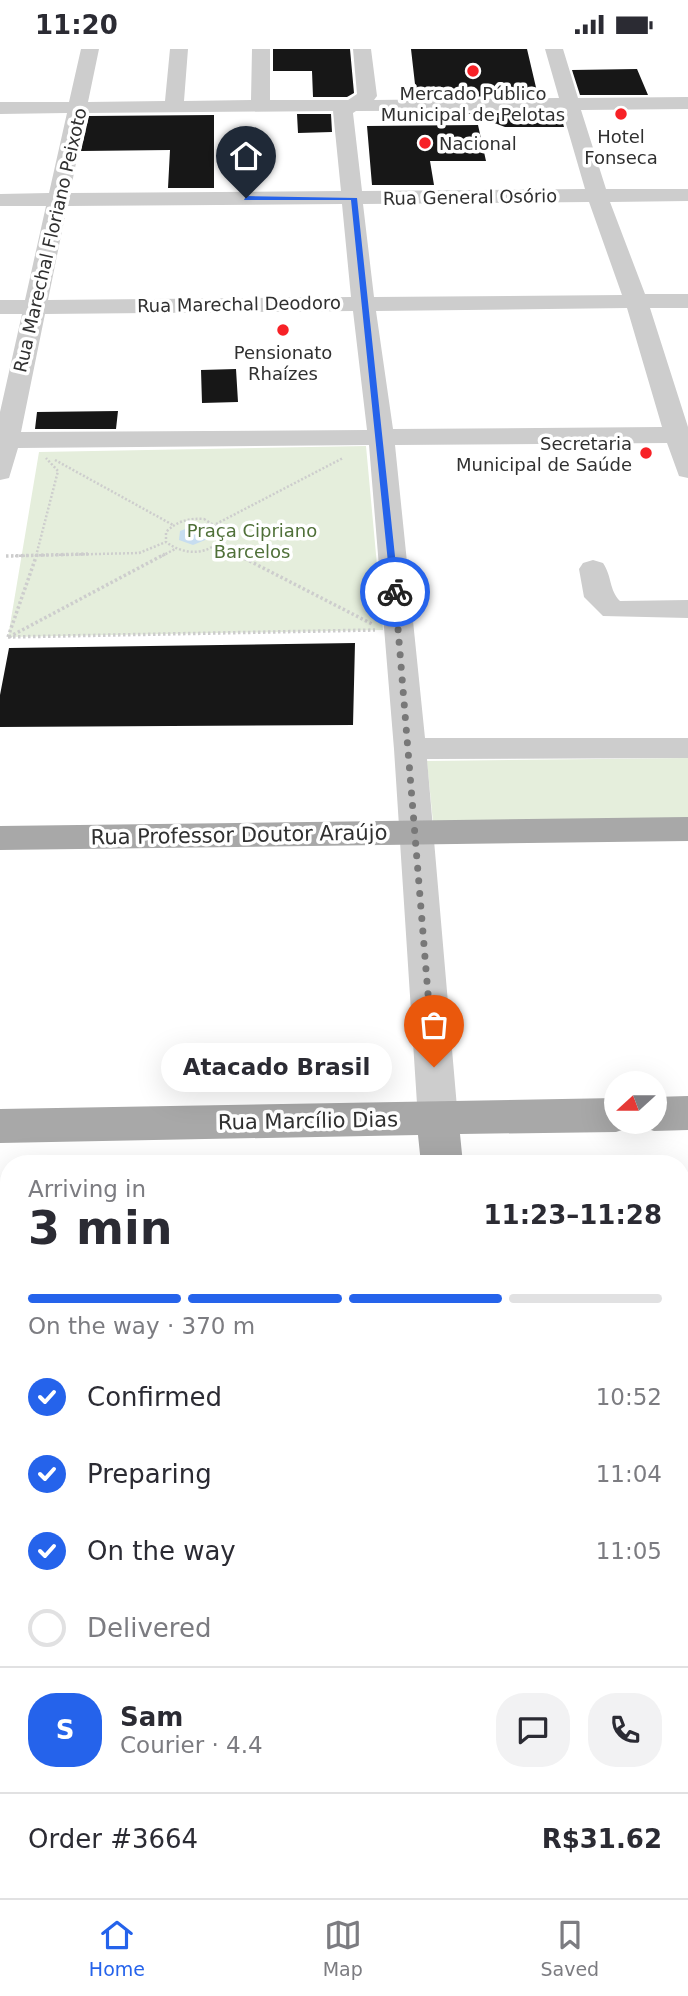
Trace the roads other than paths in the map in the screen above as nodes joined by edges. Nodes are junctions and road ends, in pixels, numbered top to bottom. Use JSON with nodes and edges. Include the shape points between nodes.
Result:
{"nodes":[{"id":1,"x":90,"y":49,"type":"edge"},
{"id":2,"x":180,"y":49,"type":"edge"},
{"id":3,"x":261,"y":49,"type":"edge"},
{"id":4,"x":362,"y":49,"type":"edge"},
{"id":5,"x":554,"y":49,"type":"edge"},
{"id":6,"x":688,"y":103,"type":"edge"},
{"id":7,"x":572,"y":104,"type":"junction"},
{"id":8,"x":80,"y":107,"type":"junction"},
{"id":9,"x":174,"y":107,"type":"junction"},
{"id":10,"x":260,"y":107,"type":"junction"},
{"id":11,"x":351,"y":107,"type":"junction"},
{"id":12,"x":0,"y":109,"type":"edge"},
{"id":13,"x":597,"y":195,"type":"junction"},
{"id":14,"x":688,"y":195,"type":"edge"},
{"id":15,"x":354,"y":198,"type":"junction"},
{"id":16,"x":0,"y":200,"type":"edge"},
{"id":17,"x":57,"y":200,"type":"junction"},
{"id":18,"x":636,"y":301,"type":"junction"},
{"id":19,"x":688,"y":301,"type":"edge"},
{"id":20,"x":363,"y":302,"type":"junction"},
{"id":21,"x":0,"y":307,"type":"edge"},
{"id":22,"x":33,"y":307,"type":"junction"},
{"id":23,"x":683,"y":435,"type":"edge"},
{"id":24,"x":381,"y":437,"type":"junction"},
{"id":25,"x":3,"y":440,"type":"edge"},
{"id":26,"x":688,"y":470,"type":"edge"},
{"id":27,"x":0,"y":472,"type":"edge"},
{"id":28,"x":593,"y":569,"type":"dead end"},
{"id":29,"x":688,"y":609,"type":"edge"},
{"id":30,"x":688,"y":748,"type":"edge"},
{"id":31,"x":410,"y":750,"type":"junction"},
{"id":32,"x":688,"y":829,"type":"edge"},
{"id":33,"x":416,"y":832,"type":"junction"},
{"id":34,"x":0,"y":838,"type":"edge"},
{"id":35,"x":688,"y":1113,"type":"edge"},
{"id":36,"x":667,"y":1114,"type":"edge"},
{"id":37,"x":604,"y":1115,"type":"edge"},
{"id":38,"x":438,"y":1119,"type":"junction"},
{"id":39,"x":0,"y":1126,"type":"edge"},
{"id":40,"x":441,"y":1155,"type":"edge"}],
"edges":[{"from":1,"to":8,"type":"street","name":"Rua Marechal Floriano Peixoto"},
{"from":2,"to":9,"type":"street"},
{"from":3,"to":10,"type":"street"},
{"from":4,"to":11,"type":"street","via":[[367,96]]},
{"from":5,"to":7,"type":"street"},
{"from":6,"to":7,"type":"street"},
{"from":7,"to":11,"type":"street"},
{"from":7,"to":13,"type":"street"},
{"from":8,"to":9,"type":"street"},
{"from":8,"to":12,"type":"street"},
{"from":8,"to":17,"type":"street","name":"Rua Marechal Floriano Peixoto"},
{"from":9,"to":10,"type":"street"},
{"from":10,"to":11,"type":"street"},
{"from":11,"to":15,"type":"street","via":[[343,111]]},
{"from":13,"to":14,"type":"street","name":"Rua General Osório"},
{"from":13,"to":15,"type":"street","name":"Rua General Osório"},
{"from":13,"to":18,"type":"street"},
{"from":15,"to":17,"type":"street","name":"Rua General Osório"},
{"from":15,"to":20,"type":"street"},
{"from":16,"to":17,"type":"street","name":"Rua General Osório"},
{"from":17,"to":22,"type":"street","name":"Rua Marechal Floriano Peixoto"},
{"from":18,"to":19,"type":"street","name":"Rua Marechal Deodoro"},
{"from":18,"to":20,"type":"street","name":"Rua Marechal Deodoro"},
{"from":18,"to":23,"type":"street"},
{"from":20,"to":22,"type":"street","name":"Rua Marechal Deodoro"},
{"from":20,"to":24,"type":"street"},
{"from":21,"to":22,"type":"street","name":"Rua Marechal Deodoro"},
{"from":22,"to":25,"type":"street","name":"Rua Marechal Floriano Peixoto"},
{"from":23,"to":24,"type":"street"},
{"from":23,"to":26,"type":"street"},
{"from":24,"to":25,"type":"street"},
{"from":24,"to":31,"type":"street"},
{"from":25,"to":27,"type":"street","name":"Rua Marechal Floriano Peixoto"},
{"from":28,"to":29,"type":"street","via":[[599,597],[614,610]]},
{"from":30,"to":31,"type":"street"},
{"from":31,"to":33,"type":"street"},
{"from":32,"to":33,"type":"main road","name":"Rua Professor Doutor Araújo"},
{"from":33,"to":34,"type":"main road","name":"Rua Professor Doutor Araújo"},
{"from":33,"to":38,"type":"street"},
{"from":35,"to":36,"type":"main road"},
{"from":37,"to":38,"type":"main road","name":"Rua Marcílio Dias"},
{"from":38,"to":39,"type":"main road","name":"Rua Marcílio Dias"},
{"from":38,"to":40,"type":"main road"}]}
